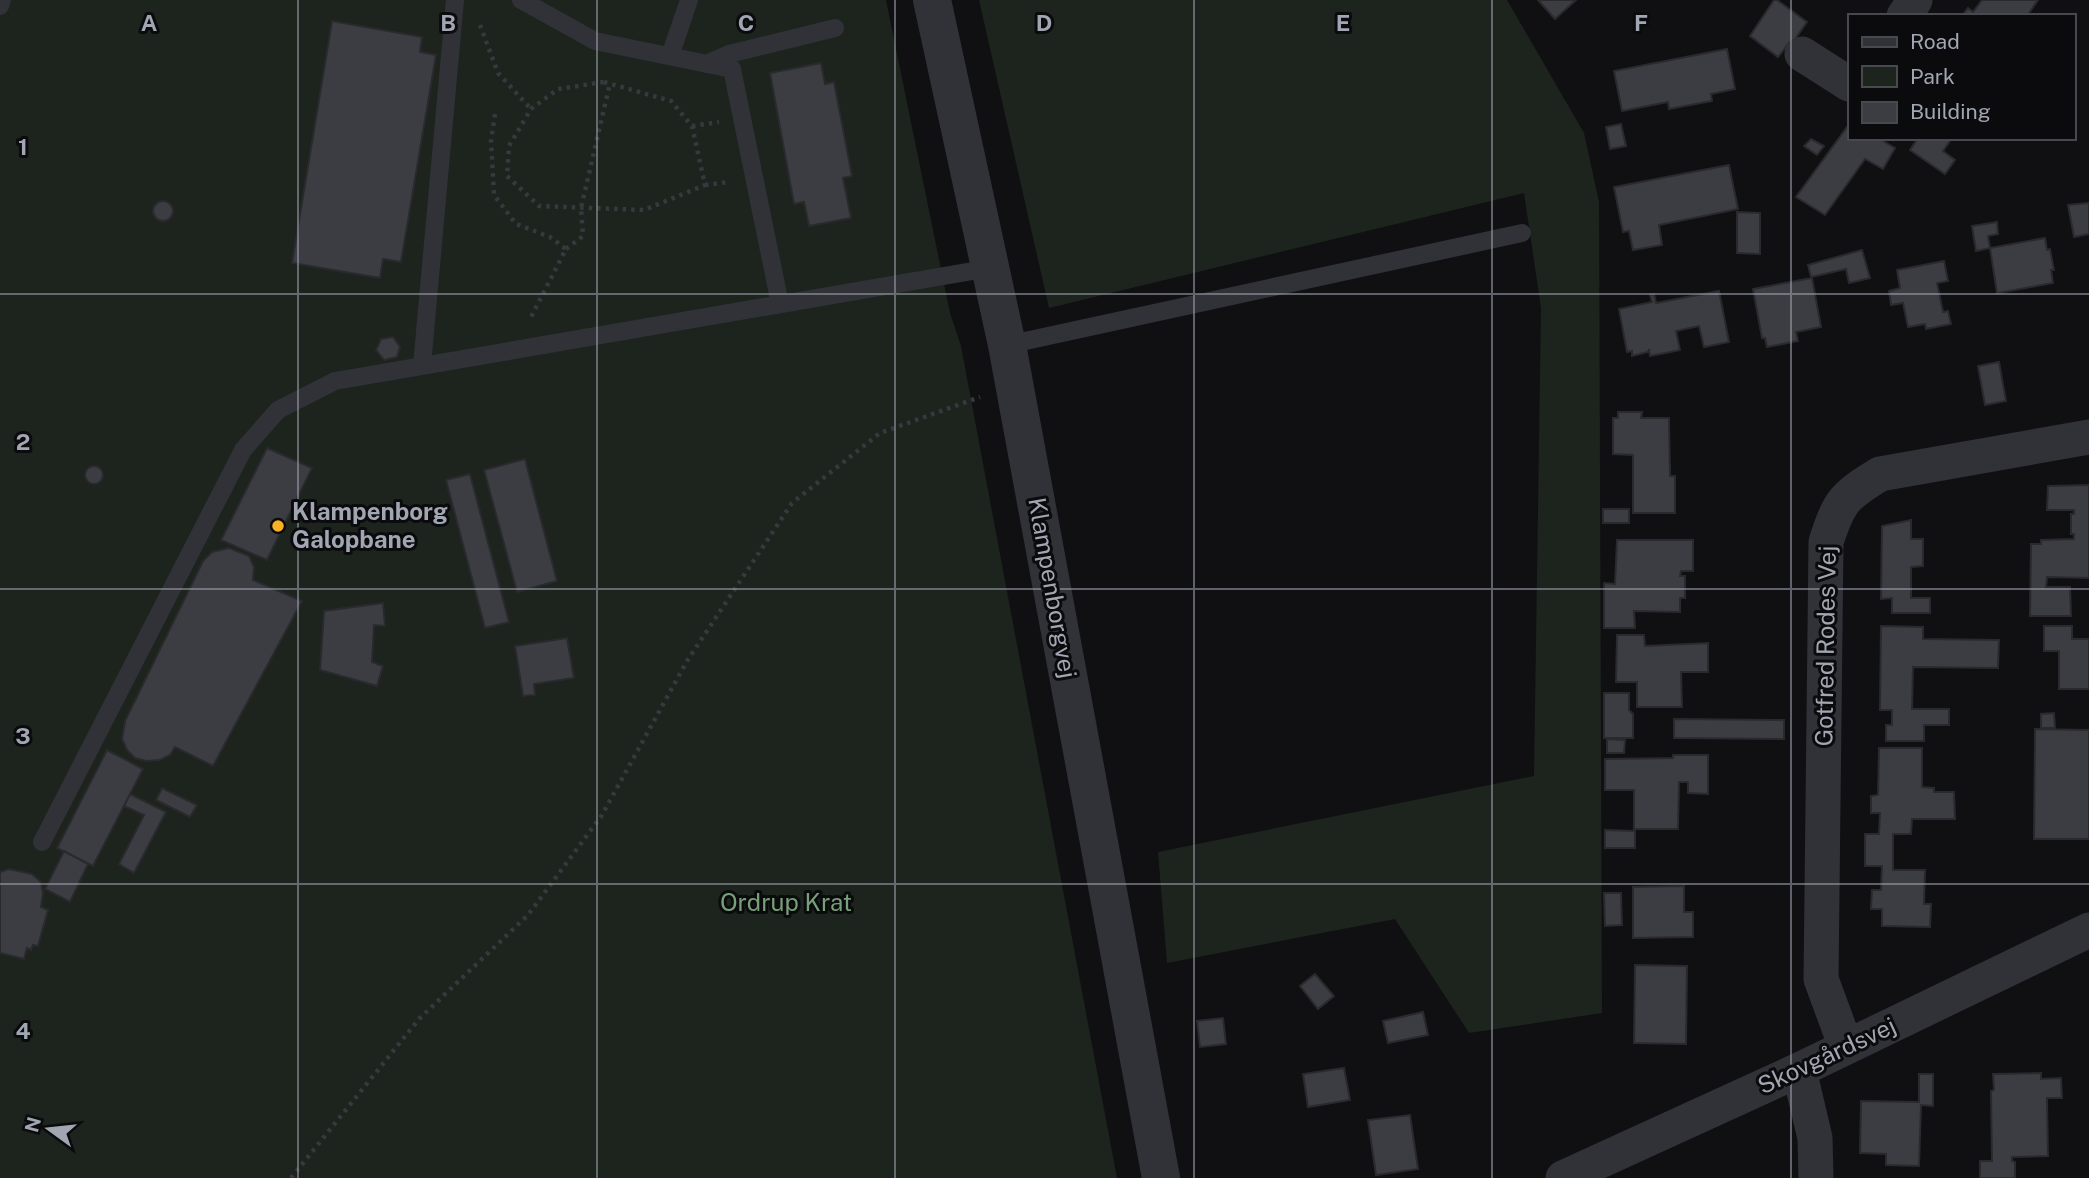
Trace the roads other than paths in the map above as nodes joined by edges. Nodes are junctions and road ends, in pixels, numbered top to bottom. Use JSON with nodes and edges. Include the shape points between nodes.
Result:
{"nodes":[{"id":1,"x":2,"y":0,"type":"edge"},
{"id":2,"x":455,"y":0,"type":"edge"},
{"id":3,"x":521,"y":0,"type":"edge"},
{"id":4,"x":689,"y":0,"type":"edge"},
{"id":5,"x":932,"y":0,"type":"edge"},
{"id":6,"x":0,"y":6,"type":"edge"},
{"id":7,"x":835,"y":28,"type":"dead end"},
{"id":8,"x":1802,"y":54,"type":"dead end"},
{"id":9,"x":670,"y":56,"type":"junction"},
{"id":10,"x":706,"y":64,"type":"junction"},
{"id":11,"x":1848,"y":83,"type":"edge"},
{"id":12,"x":1522,"y":233,"type":"dead end"},
{"id":13,"x":990,"y":268,"type":"junction"},
{"id":14,"x":780,"y":304,"type":"junction"},
{"id":15,"x":1007,"y":345,"type":"junction"},
{"id":16,"x":422,"y":366,"type":"junction"},
{"id":17,"x":2089,"y":437,"type":"edge"},
{"id":18,"x":42,"y":842,"type":"dead end"},
{"id":19,"x":2089,"y":930,"type":"edge"},
{"id":20,"x":1846,"y":1047,"type":"junction"},
{"id":21,"x":1799,"y":1070,"type":"junction"},
{"id":22,"x":1161,"y":1178,"type":"edge"},
{"id":23,"x":1563,"y":1178,"type":"edge"},
{"id":24,"x":1816,"y":1178,"type":"edge"}],
"edges":[{"from":1,"to":6,"type":"lane"},
{"from":2,"to":16,"type":"lane"},
{"from":3,"to":9,"type":"lane","via":[[595,41]]},
{"from":4,"to":9,"type":"lane"},
{"from":5,"to":13,"type":"street","name":"Klampenborgvej"},
{"from":7,"to":10,"type":"lane"},
{"from":8,"to":11,"type":"street"},
{"from":9,"to":10,"type":"lane"},
{"from":10,"to":14,"type":"lane","via":[[732,69]]},
{"from":12,"to":15,"type":"lane"},
{"from":13,"to":14,"type":"lane"},
{"from":13,"to":15,"type":"street","name":"Klampenborgvej"},
{"from":14,"to":16,"type":"lane"},
{"from":15,"to":22,"type":"street","name":"Klampenborgvej"},
{"from":16,"to":18,"type":"lane","via":[[335,380],[278,410],[243,450]]},
{"from":17,"to":20,"type":"street","name":"Gotfred Rodes Vej","via":[[1881,474],[1852,491],[1835,514],[1826,542],[1821,979]]},
{"from":19,"to":20,"type":"street","name":"Skovgårdsvej"},
{"from":20,"to":21,"type":"street","name":"Skovgårdsvej"},
{"from":21,"to":23,"type":"street","name":"Skovgårdsvej"},
{"from":21,"to":24,"type":"street","via":[[1815,1138]]}]}
